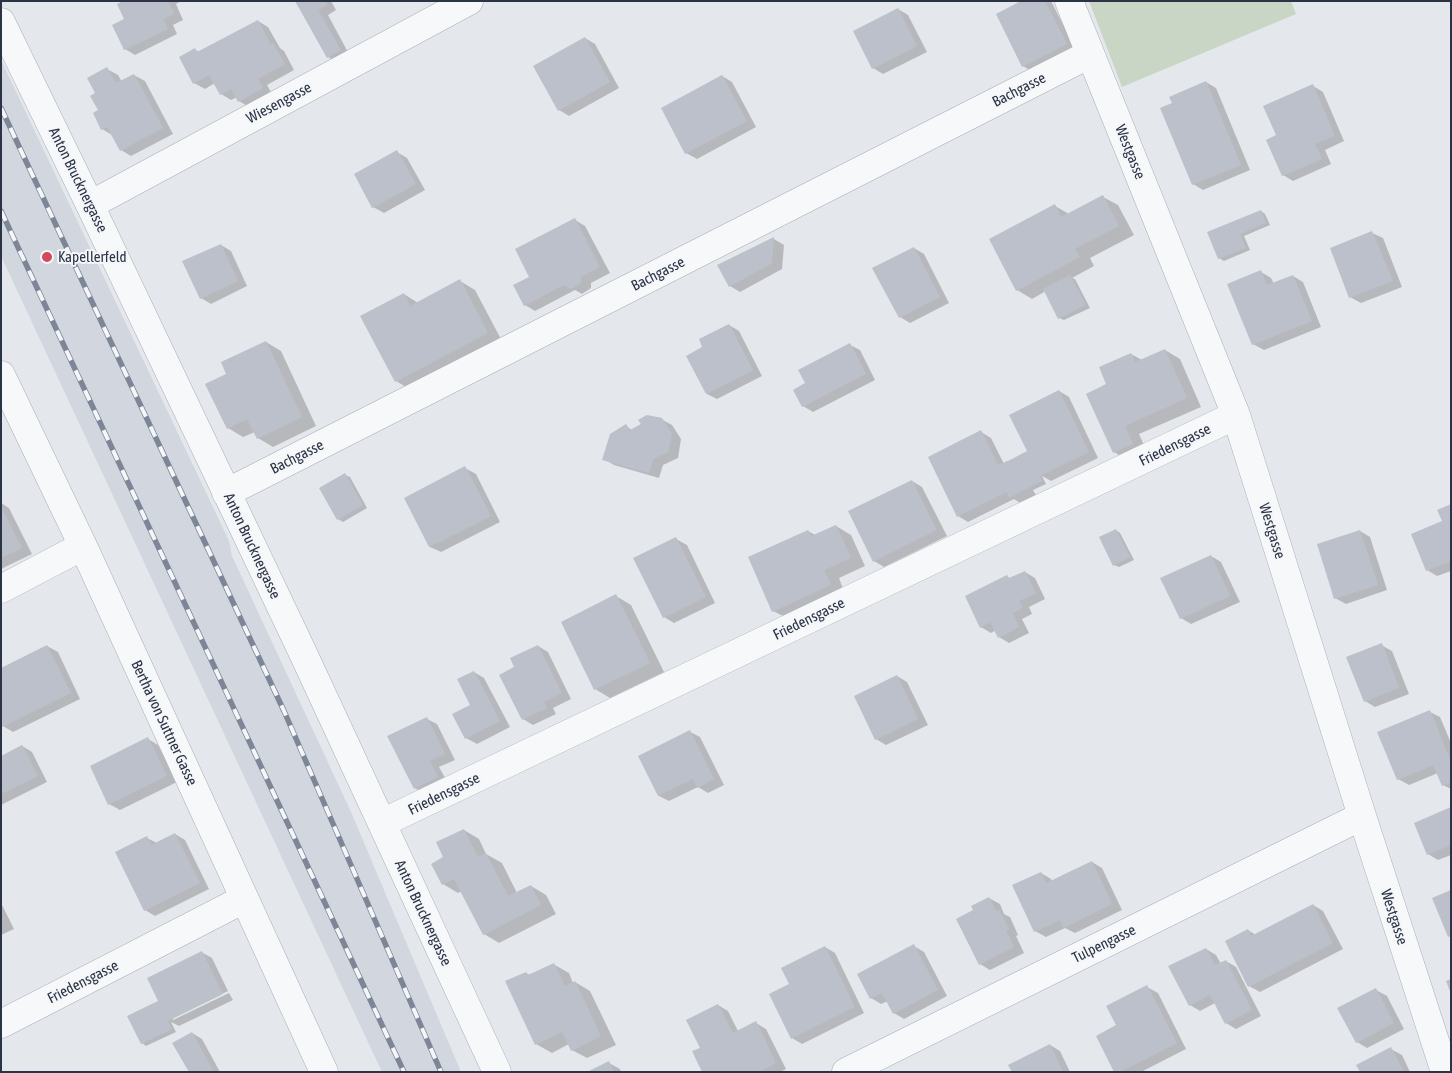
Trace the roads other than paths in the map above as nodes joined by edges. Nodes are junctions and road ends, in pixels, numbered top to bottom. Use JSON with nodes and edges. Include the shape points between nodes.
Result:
{"nodes":[{"id":1,"x":469,"y":1,"type":"edge"},
{"id":2,"x":1069,"y":1,"type":"edge"},
{"id":3,"x":1,"y":22,"type":"edge"},
{"id":4,"x":1090,"y":54,"type":"junction"},
{"id":5,"x":90,"y":205,"type":"junction"},
{"id":6,"x":1,"y":375,"type":"edge"},
{"id":7,"x":1236,"y":415,"type":"junction"},
{"id":8,"x":226,"y":493,"type":"junction"},
{"id":9,"x":83,"y":546,"type":"junction"},
{"id":10,"x":1,"y":589,"type":"edge"},
{"id":11,"x":1362,"y":816,"type":"junction"},
{"id":12,"x":382,"y":823,"type":"junction"},
{"id":13,"x":244,"y":899,"type":"junction"},
{"id":14,"x":1,"y":1024,"type":"edge"},
{"id":15,"x":324,"y":1072,"type":"edge"},
{"id":16,"x":498,"y":1072,"type":"edge"},
{"id":17,"x":846,"y":1072,"type":"edge"},
{"id":18,"x":1444,"y":1072,"type":"edge"}],
"edges":[{"from":1,"to":5,"type":"street","name":"Wiesengasse"},
{"from":2,"to":4,"type":"street","name":"Westgasse"},
{"from":3,"to":5,"type":"street","name":"Anton Brucknergasse"},
{"from":4,"to":7,"type":"street","name":"Westgasse"},
{"from":4,"to":8,"type":"street","name":"Bachgasse"},
{"from":5,"to":8,"type":"street","name":"Anton Brucknergasse"},
{"from":6,"to":9,"type":"street","name":"Bertha von Suttner Gasse"},
{"from":7,"to":11,"type":"street","name":"Westgasse"},
{"from":7,"to":12,"type":"street","name":"Friedensgasse"},
{"from":8,"to":12,"type":"street","name":"Anton Brucknergasse"},
{"from":9,"to":10,"type":"street"},
{"from":9,"to":13,"type":"street","name":"Bertha von Suttner Gasse"},
{"from":11,"to":17,"type":"street","name":"Tulpengasse"},
{"from":11,"to":18,"type":"street","name":"Westgasse"},
{"from":12,"to":16,"type":"street","name":"Anton Brucknergasse"},
{"from":13,"to":14,"type":"street","name":"Friedensgasse"},
{"from":13,"to":15,"type":"street","name":"Bertha von Suttner Gasse"}]}
